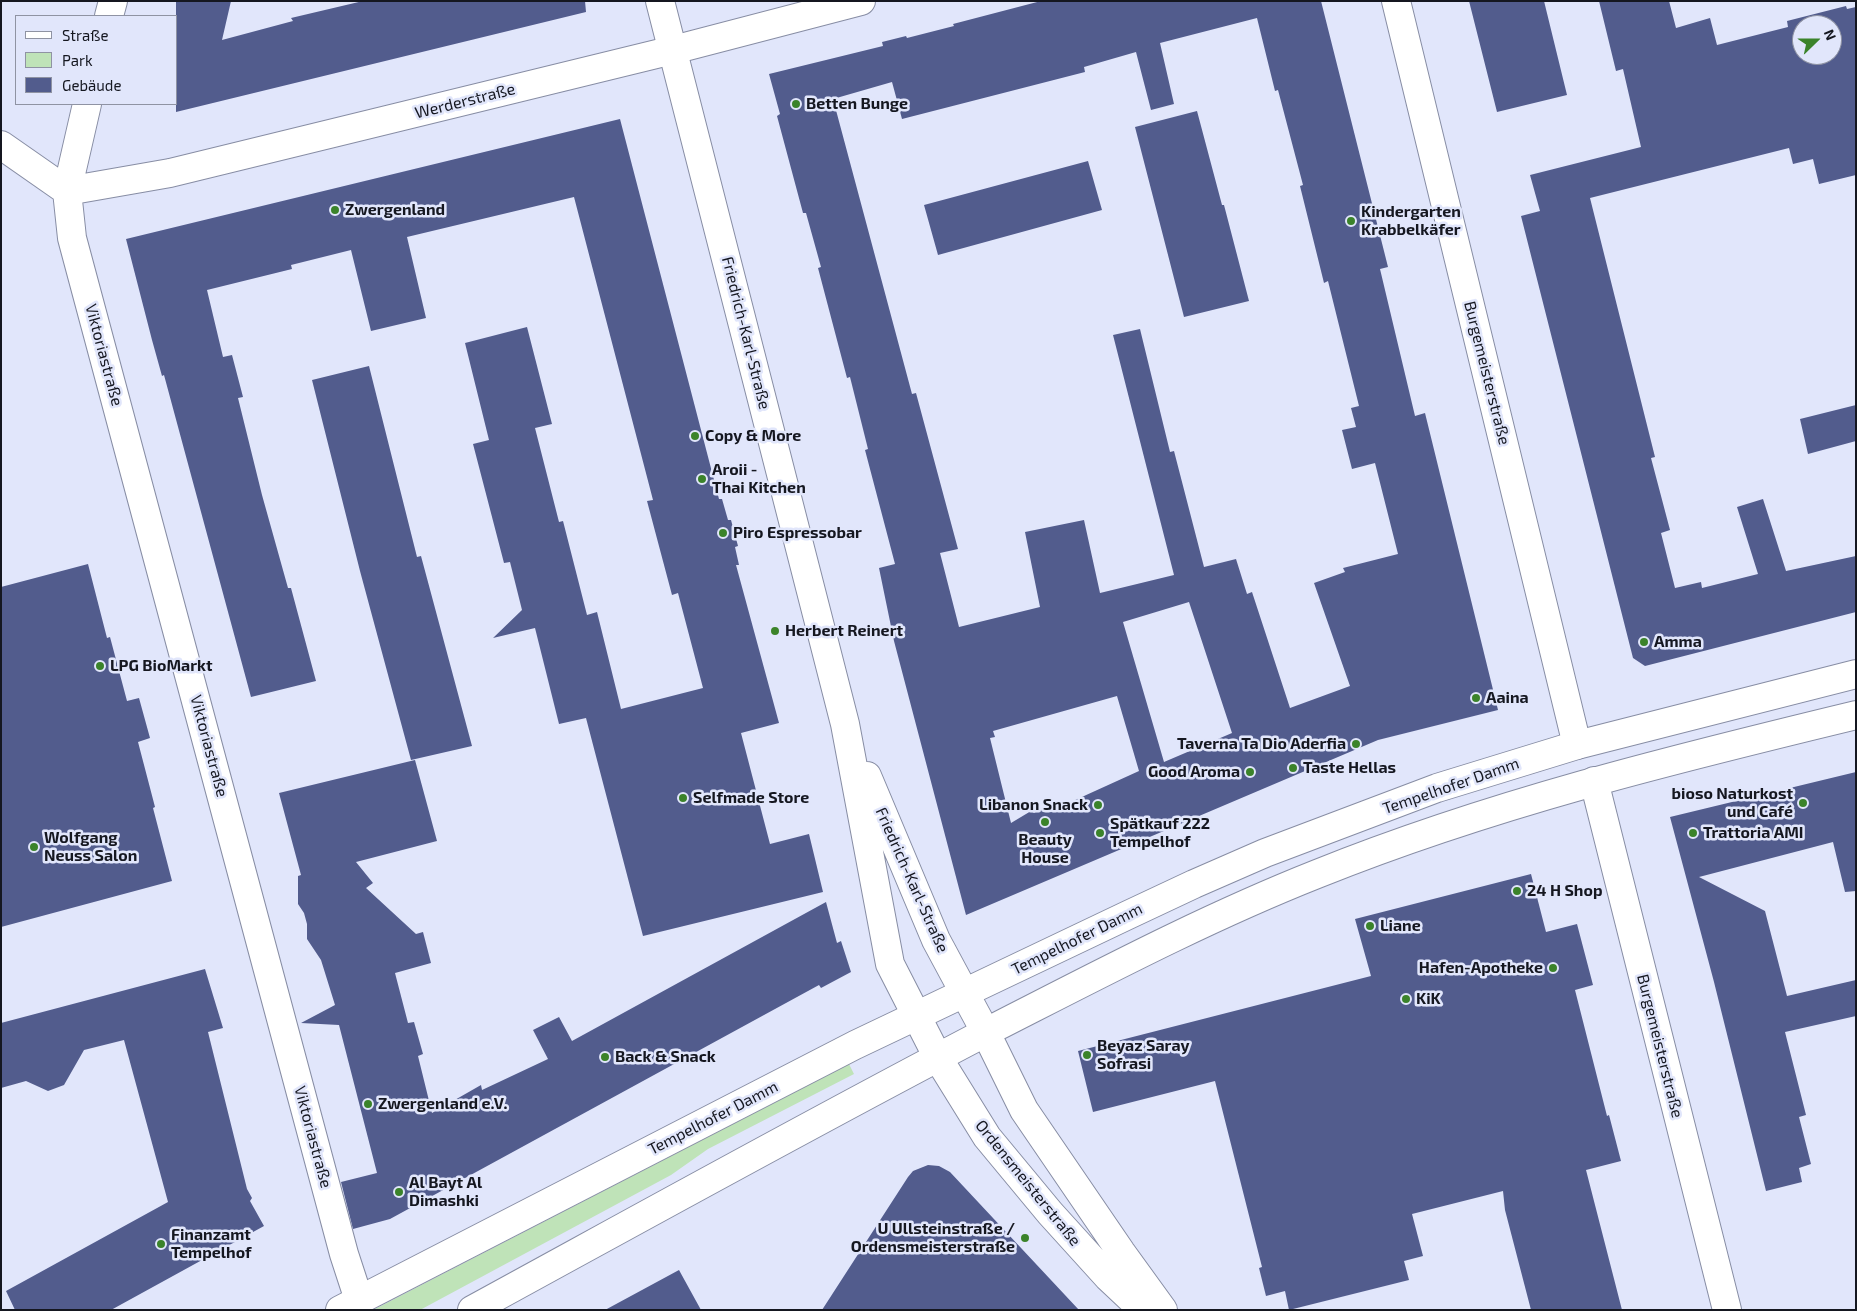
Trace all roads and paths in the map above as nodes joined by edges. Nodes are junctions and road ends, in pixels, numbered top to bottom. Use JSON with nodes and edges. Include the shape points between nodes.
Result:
{"nodes":[{"id":1,"x":112,"y":1,"type":"edge"},
{"id":2,"x":660,"y":1,"type":"edge"},
{"id":3,"x":861,"y":1,"type":"edge"},
{"id":4,"x":1396,"y":1,"type":"edge"},
{"id":5,"x":109,"y":15,"type":"edge"},
{"id":6,"x":673,"y":50,"type":"junction"},
{"id":7,"x":88,"y":105,"type":"edge"},
{"id":8,"x":1,"y":145,"type":"edge"},
{"id":9,"x":67,"y":191,"type":"junction"},
{"id":10,"x":1856,"y":674,"type":"edge"},
{"id":11,"x":1856,"y":715,"type":"edge"},
{"id":12,"x":845,"y":724,"type":"junction"},
{"id":13,"x":1577,"y":745,"type":"junction"},
{"id":14,"x":1594,"y":781,"type":"junction"},
{"id":15,"x":964,"y":993,"type":"junction"},
{"id":16,"x":916,"y":1016,"type":"junction"},
{"id":17,"x":986,"y":1033,"type":"junction"},
{"id":18,"x":938,"y":1058,"type":"junction"},
{"id":19,"x":350,"y":1305,"type":"edge"},
{"id":20,"x":472,"y":1310,"type":"edge"},
{"id":21,"x":1143,"y":1310,"type":"edge"},
{"id":22,"x":1163,"y":1310,"type":"edge"},
{"id":23,"x":1727,"y":1310,"type":"edge"}],
"edges":[{"from":1,"to":5,"type":"main road"},
{"from":2,"to":6,"type":"main road","name":"Friedrich-Karl-Straße"},
{"from":3,"to":6,"type":"main road","name":"Werderstraße"},
{"from":4,"to":13,"type":"main road","name":"Burgemeisterstraße"},
{"from":6,"to":9,"type":"main road","name":"Werderstraße","via":[[170,173]]},
{"from":6,"to":12,"type":"main road","name":"Friedrich-Karl-Straße"},
{"from":7,"to":9,"type":"main road","name":"Viktoriastraße"},
{"from":8,"to":9,"type":"main road"},
{"from":9,"to":19,"type":"main road","name":"Viktoriastraße","via":[[72,238],[344,1254]]},
{"from":10,"to":13,"type":"main road","name":"Tempelhofer Damm"},
{"from":11,"to":14,"type":"main road"},
{"from":12,"to":15,"type":"main road","name":"Friedrich-Karl-Straße","via":[[936,940]]},
{"from":12,"to":16,"type":"main road","name":"Friedrich-Karl-Straße","via":[[890,964]]},
{"from":13,"to":15,"type":"main road","name":"Tempelhofer Damm","via":[[1437,788],[1265,853]]},
{"from":14,"to":17,"type":"main road","via":[[1397,843],[1312,876],[1121,963]]},
{"from":14,"to":23,"type":"main road","name":"Burgemeisterstraße"},
{"from":15,"to":16,"type":"main road","name":"Tempelhofer Damm"},
{"from":15,"to":17,"type":"main road","name":"Friedrich-Karl-Straße"},
{"from":16,"to":18,"type":"main road","name":"Ordensmeisterstraße"},
{"from":16,"to":19,"type":"main road","name":"Tempelhofer Damm"},
{"from":17,"to":18,"type":"main road"},
{"from":17,"to":22,"type":"main road","name":"Ordensmeisterstraße","via":[[1024,1110]]},
{"from":18,"to":20,"type":"main road"},
{"from":18,"to":21,"type":"main road","name":"Ordensmeisterstraße","via":[[987,1137],[1050,1213]]}]}
